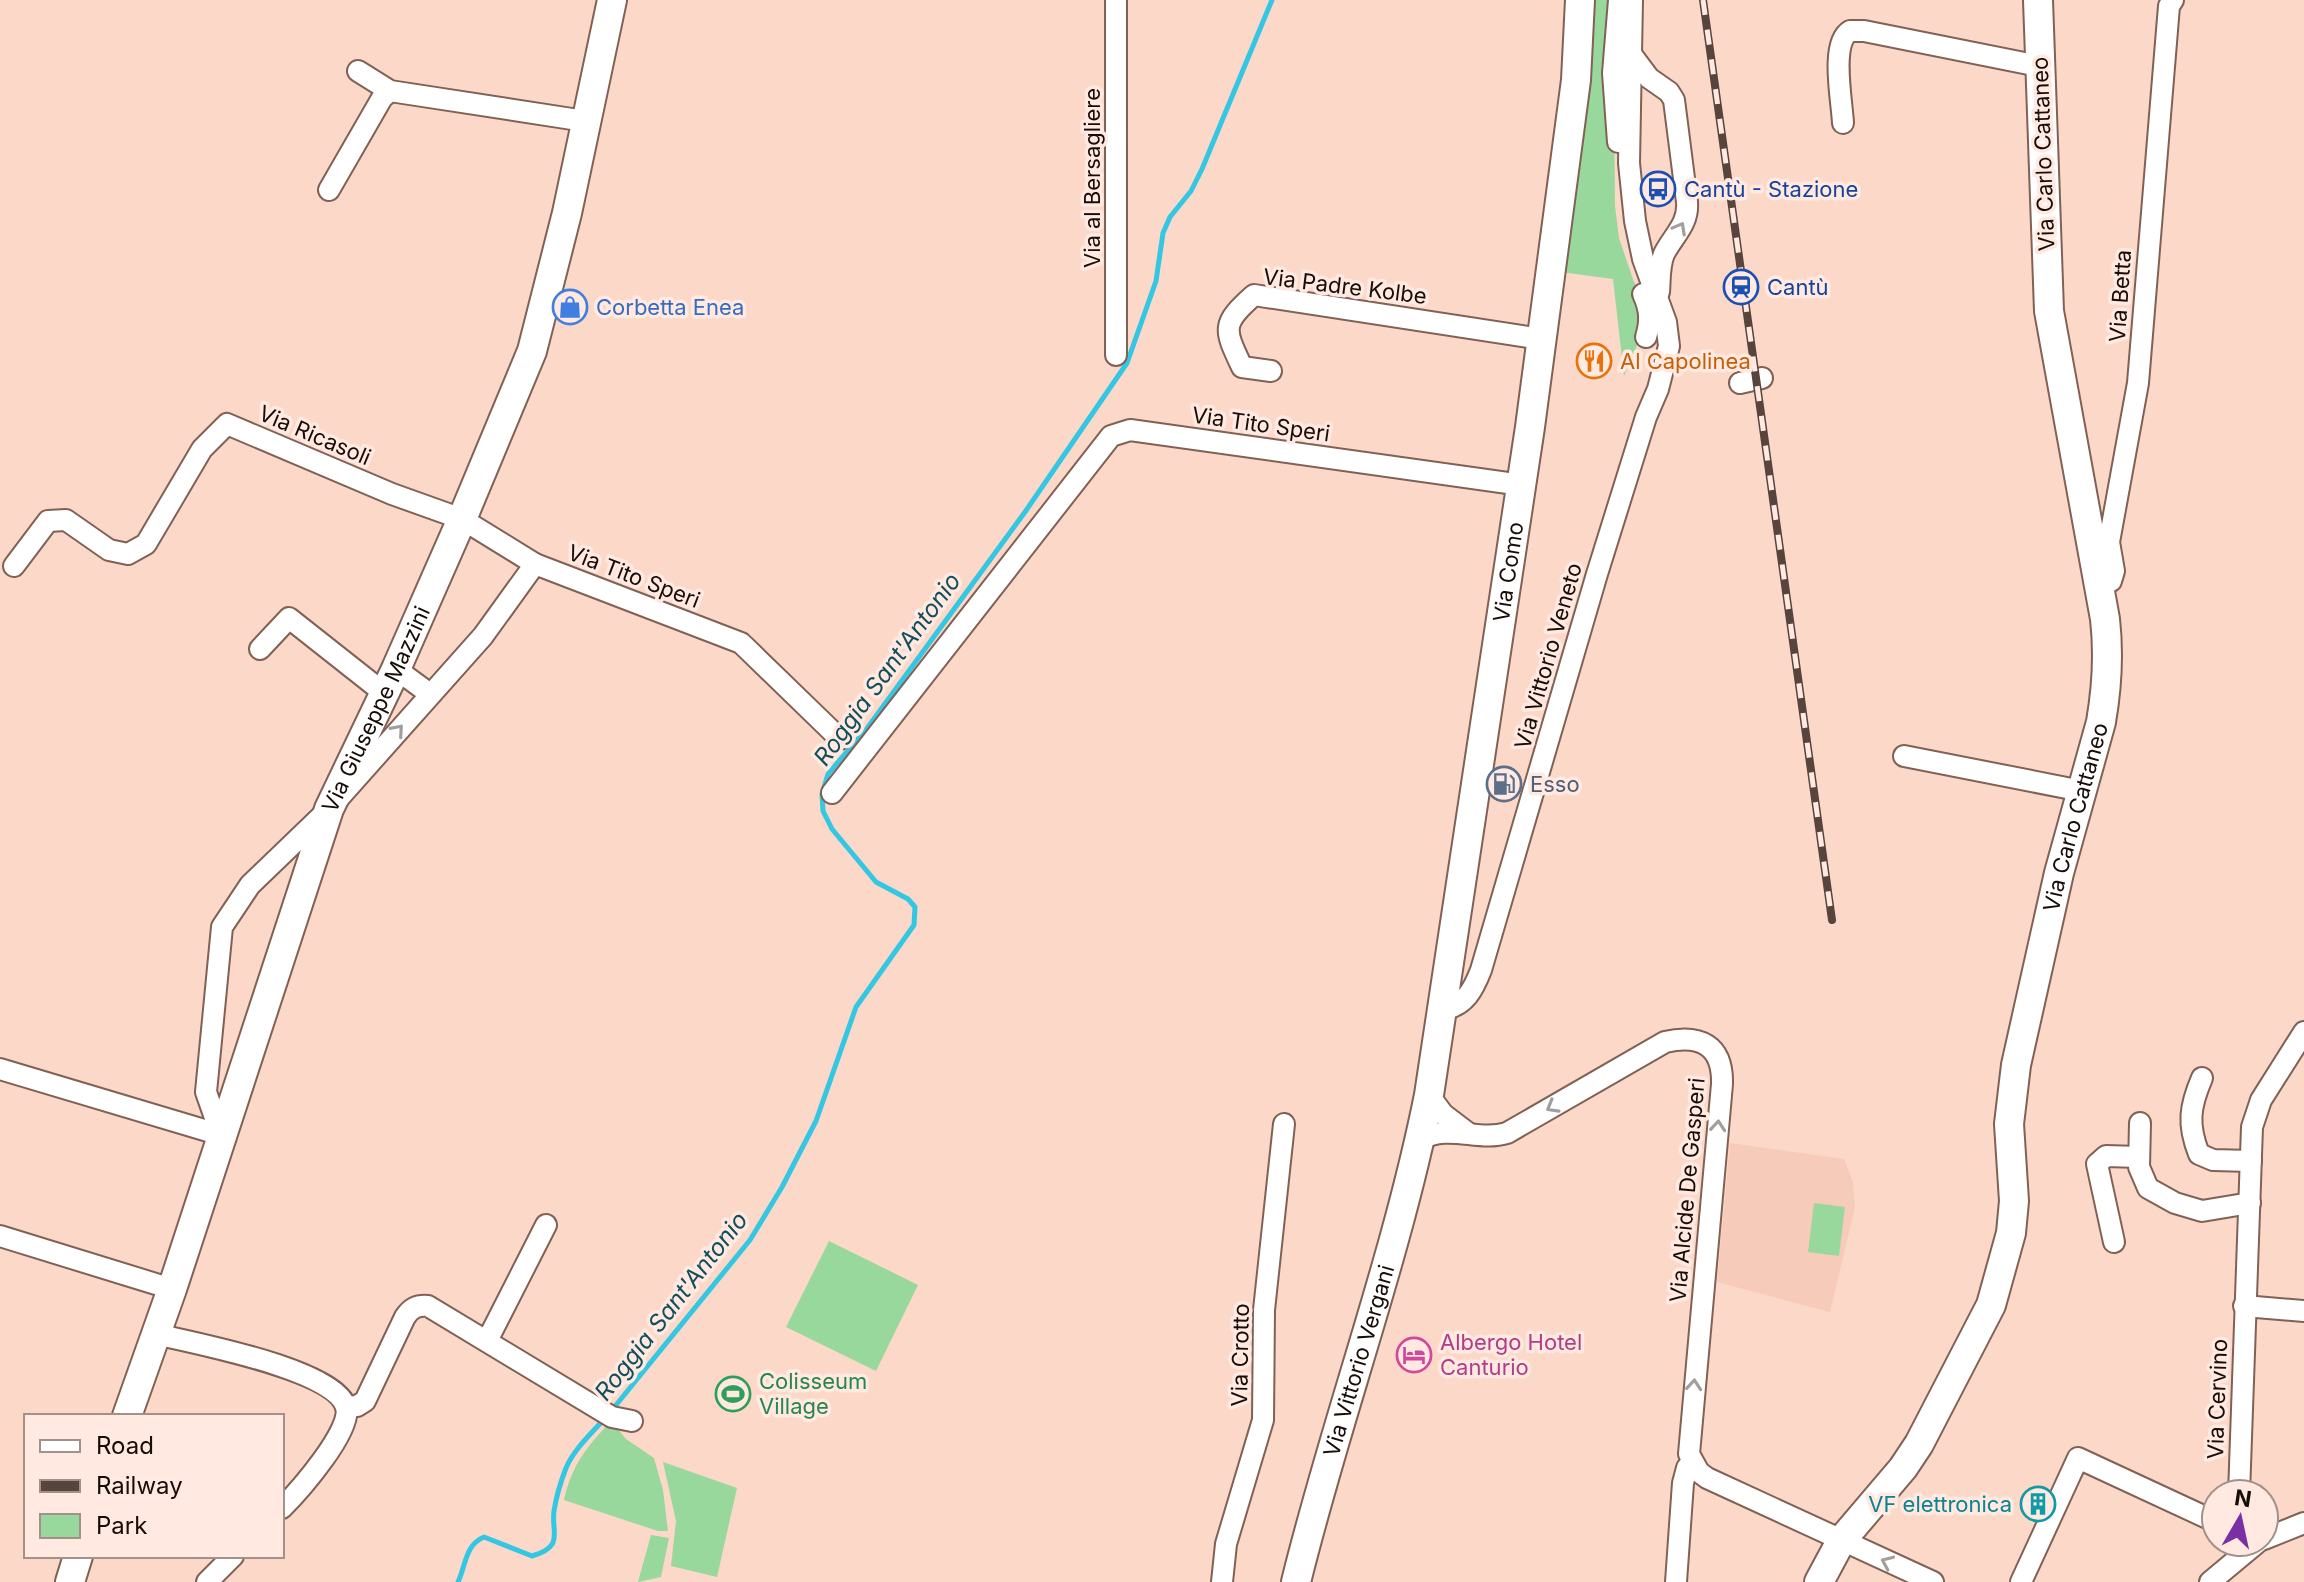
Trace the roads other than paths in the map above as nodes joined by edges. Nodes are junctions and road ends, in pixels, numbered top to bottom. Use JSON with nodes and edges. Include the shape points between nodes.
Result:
{"nodes":[{"id":1,"x":612,"y":0,"type":"edge"},
{"id":2,"x":1116,"y":0,"type":"edge"},
{"id":3,"x":1580,"y":0,"type":"edge"},
{"id":4,"x":1619,"y":0,"type":"edge"},
{"id":5,"x":1632,"y":0,"type":"edge"},
{"id":6,"x":2038,"y":0,"type":"edge"},
{"id":7,"x":2173,"y":0,"type":"edge"},
{"id":8,"x":1631,"y":54,"type":"junction"},
{"id":9,"x":2039,"y":66,"type":"junction"},
{"id":10,"x":358,"y":71,"type":"dead end"},
{"id":11,"x":390,"y":91,"type":"junction"},
{"id":12,"x":585,"y":121,"type":"junction"},
{"id":13,"x":1843,"y":123,"type":"dead end"},
{"id":14,"x":329,"y":190,"type":"dead end"},
{"id":15,"x":1658,"y":301,"type":"junction"},
{"id":16,"x":1646,"y":337,"type":"dead end"},
{"id":17,"x":1541,"y":339,"type":"junction"},
{"id":18,"x":1116,"y":355,"type":"dead end"},
{"id":19,"x":1271,"y":371,"type":"dead end"},
{"id":20,"x":1762,"y":378,"type":"dead end"},
{"id":21,"x":1740,"y":383,"type":"dead end"},
{"id":22,"x":1522,"y":485,"type":"junction"},
{"id":23,"x":462,"y":519,"type":"junction"},
{"id":24,"x":535,"y":564,"type":"junction"},
{"id":25,"x":14,"y":566,"type":"dead end"},
{"id":26,"x":2099,"y":585,"type":"junction"},
{"id":27,"x":260,"y":649,"type":"dead end"},
{"id":28,"x":390,"y":681,"type":"junction"},
{"id":29,"x":430,"y":694,"type":"junction"},
{"id":30,"x":840,"y":739,"type":"dead end"},
{"id":31,"x":1904,"y":756,"type":"dead end"},
{"id":32,"x":2082,"y":791,"type":"junction"},
{"id":33,"x":832,"y":793,"type":"dead end"},
{"id":34,"x":329,"y":809,"type":"junction"},
{"id":35,"x":1443,"y":1009,"type":"junction"},
{"id":36,"x":2304,"y":1032,"type":"edge"},
{"id":37,"x":0,"y":1069,"type":"edge"},
{"id":38,"x":2202,"y":1078,"type":"dead end"},
{"id":39,"x":1429,"y":1095,"type":"junction"},
{"id":40,"x":2140,"y":1123,"type":"dead end"},
{"id":41,"x":1284,"y":1124,"type":"dead end"},
{"id":42,"x":221,"y":1135,"type":"junction"},
{"id":43,"x":1472,"y":1135,"type":"junction"},
{"id":44,"x":1420,"y":1140,"type":"junction"},
{"id":45,"x":2139,"y":1157,"type":"junction"},
{"id":46,"x":2251,"y":1161,"type":"junction"},
{"id":47,"x":2250,"y":1203,"type":"junction"},
{"id":48,"x":546,"y":1225,"type":"dead end"},
{"id":49,"x":0,"y":1236,"type":"edge"},
{"id":50,"x":2114,"y":1242,"type":"dead end"},
{"id":51,"x":172,"y":1289,"type":"junction"},
{"id":52,"x":2244,"y":1306,"type":"junction"},
{"id":53,"x":2304,"y":1311,"type":"edge"},
{"id":54,"x":156,"y":1334,"type":"junction"},
{"id":55,"x":487,"y":1341,"type":"junction"},
{"id":56,"x":346,"y":1407,"type":"junction"},
{"id":57,"x":128,"y":1414,"type":"edge"},
{"id":58,"x":615,"y":1415,"type":"dead end"},
{"id":59,"x":1692,"y":1462,"type":"junction"},
{"id":60,"x":2239,"y":1478,"type":"edge"},
{"id":61,"x":284,"y":1506,"type":"edge"},
{"id":62,"x":2200,"y":1515,"type":"edge"},
{"id":63,"x":2304,"y":1523,"type":"edge"},
{"id":64,"x":2280,"y":1532,"type":"edge"},
{"id":65,"x":1841,"y":1541,"type":"junction"},
{"id":66,"x":77,"y":1558,"type":"edge"},
{"id":67,"x":231,"y":1558,"type":"edge"},
{"id":68,"x":2237,"y":1558,"type":"edge"},
{"id":69,"x":70,"y":1582,"type":"edge"},
{"id":70,"x":207,"y":1582,"type":"edge"},
{"id":71,"x":1222,"y":1582,"type":"edge"},
{"id":72,"x":1296,"y":1582,"type":"edge"},
{"id":73,"x":1676,"y":1582,"type":"edge"},
{"id":74,"x":1819,"y":1582,"type":"edge"},
{"id":75,"x":1933,"y":1582,"type":"edge"},
{"id":76,"x":2021,"y":1582,"type":"edge"},
{"id":77,"x":2210,"y":1582,"type":"edge"}],
"edges":[{"from":1,"to":12,"type":"street","name":"Via Giuseppe Mazzini"},
{"from":2,"to":18,"type":"street","name":"Via al Bersagliere"},
{"from":3,"to":17,"type":"street","name":"Via Como","via":[[1576,80]]},
{"from":4,"to":16,"type":"street","via":[[1613,73],[1618,164],[1631,260],[1649,309]]},
{"from":5,"to":8,"type":"street","name":"Via Vittorio Veneto"},
{"from":6,"to":9,"type":"street","name":"Via Carlo Cattaneo"},
{"from":7,"to":26,"type":"street","name":"Via Betta","via":[[2138,383],[2109,542],[2114,571],[2111,581]]},
{"from":8,"to":15,"type":"street","name":"Via Vittorio Veneto","via":[[1629,163],[1635,221]]},
{"from":15,"to":8,"type":"street","name":"Via Vittorio Veneto","one_way":true,"via":[[1661,263],[1688,211],[1674,100]]},
{"from":9,"to":13,"type":"street","via":[[1850,31],[1841,40],[1839,55]]},
{"from":9,"to":26,"type":"street","name":"Via Carlo Cattaneo","via":[[2049,311]]},
{"from":10,"to":11,"type":"street"},
{"from":11,"to":12,"type":"street"},
{"from":11,"to":14,"type":"street"},
{"from":12,"to":23,"type":"street","name":"Via Giuseppe Mazzini","via":[[532,351]]},
{"from":15,"to":35,"type":"street","name":"Via Vittorio Veneto","via":[[1669,346],[1661,379],[1597,574],[1481,970],[1466,997]]},
{"from":17,"to":19,"type":"street","name":"Via Padre Kolbe","via":[[1254,295],[1232,315],[1228,337],[1242,367]]},
{"from":17,"to":22,"type":"street","name":"Via Como"},
{"from":20,"to":21,"type":"street"},
{"from":22,"to":33,"type":"street","name":"Via Tito Speri","via":[[1130,430],[1111,436]]},
{"from":22,"to":35,"type":"street","name":"Via Como"},
{"from":23,"to":24,"type":"street","name":"Via Ricasoli"},
{"from":23,"to":25,"type":"street","name":"Via Ricasoli","via":[[227,424],[202,449],[146,544],[128,554],[109,550],[66,520],[48,521]]},
{"from":23,"to":28,"type":"street","name":"Via Giuseppe Mazzini"},
{"from":24,"to":29,"type":"street","name":"Via Tito Speri","via":[[483,636]]},
{"from":24,"to":30,"type":"street","name":"Via Tito Speri","via":[[741,643]]},
{"from":26,"to":32,"type":"street","name":"Via Carlo Cattaneo","via":[[2107,635],[2106,691]]},
{"from":27,"to":28,"type":"street","via":[[289,618]]},
{"from":28,"to":29,"type":"street"},
{"from":28,"to":34,"type":"street","name":"Via Giuseppe Mazzini"},
{"from":34,"to":29,"type":"street","name":"Via Tito Speri","one_way":true},
{"from":31,"to":32,"type":"street"},
{"from":32,"to":65,"type":"street","name":"Via Carlo Cattaneo","via":[[2016,1065],[2009,1124],[2011,1233],[1991,1305],[1919,1444]]},
{"from":34,"to":42,"type":"street","name":"Via Giuseppe Mazzini"},
{"from":34,"to":42,"type":"street","name":"Via Tito Speri","via":[[250,885],[222,927],[206,1092]]},
{"from":35,"to":39,"type":"street","name":"Via Como"},
{"from":36,"to":46,"type":"street","name":"Via Cervino","via":[[2255,1113]]},
{"from":37,"to":42,"type":"street"},
{"from":38,"to":46,"type":"street","via":[[2191,1105],[2199,1154],[2213,1160]]},
{"from":39,"to":43,"type":"street","via":[[1443,1114]]},
{"from":39,"to":44,"type":"street","name":"Via Como"},
{"from":40,"to":45,"type":"street"},
{"from":41,"to":71,"type":"street","name":"Via Crotto","via":[[1264,1310],[1263,1420],[1226,1544]]},
{"from":42,"to":51,"type":"street","name":"Via Giuseppe Mazzini"},
{"from":43,"to":44,"type":"street","name":"Via Alcide De Gasperi","via":[[1438,1132]]},
{"from":59,"to":43,"type":"street","name":"Via Alcide De Gasperi","one_way":true,"via":[[1688,1446],[1722,1084],[1713,1050],[1693,1039],[1665,1042],[1507,1133]]},
{"from":44,"to":72,"type":"street","name":"Via Vittorio Vergani"},
{"from":45,"to":47,"type":"street","via":[[2148,1188],[2175,1203],[2202,1211]]},
{"from":45,"to":50,"type":"street","via":[[2106,1156],[2097,1164]]},
{"from":46,"to":47,"type":"street","name":"Via Cervino"},
{"from":47,"to":52,"type":"street","name":"Via Cervino"},
{"from":48,"to":55,"type":"street"},
{"from":49,"to":51,"type":"street"},
{"from":51,"to":54,"type":"street","name":"Via Giuseppe Mazzini"},
{"from":52,"to":53,"type":"street"},
{"from":52,"to":60,"type":"street","name":"Via Cervino"},
{"from":54,"to":56,"type":"street","via":[[287,1367],[338,1394]]},
{"from":54,"to":57,"type":"street","name":"Via Giuseppe Mazzini"},
{"from":55,"to":56,"type":"street","via":[[418,1305],[405,1317],[365,1401]]},
{"from":55,"to":58,"type":"street"},
{"from":56,"to":61,"type":"street","via":[[346,1420],[331,1447]]},
{"from":59,"to":65,"type":"street","via":[[1707,1478]]},
{"from":59,"to":73,"type":"street","name":"Via Alcide De Gasperi","via":[[1683,1483]]},
{"from":62,"to":76,"type":"street","via":[[2078,1458]]},
{"from":63,"to":64,"type":"street"},
{"from":65,"to":74,"type":"street","name":"Via Carlo Cattaneo"},
{"from":75,"to":65,"type":"street","one_way":true},
{"from":66,"to":69,"type":"street"},
{"from":67,"to":70,"type":"street"},
{"from":68,"to":77,"type":"street"}]}
